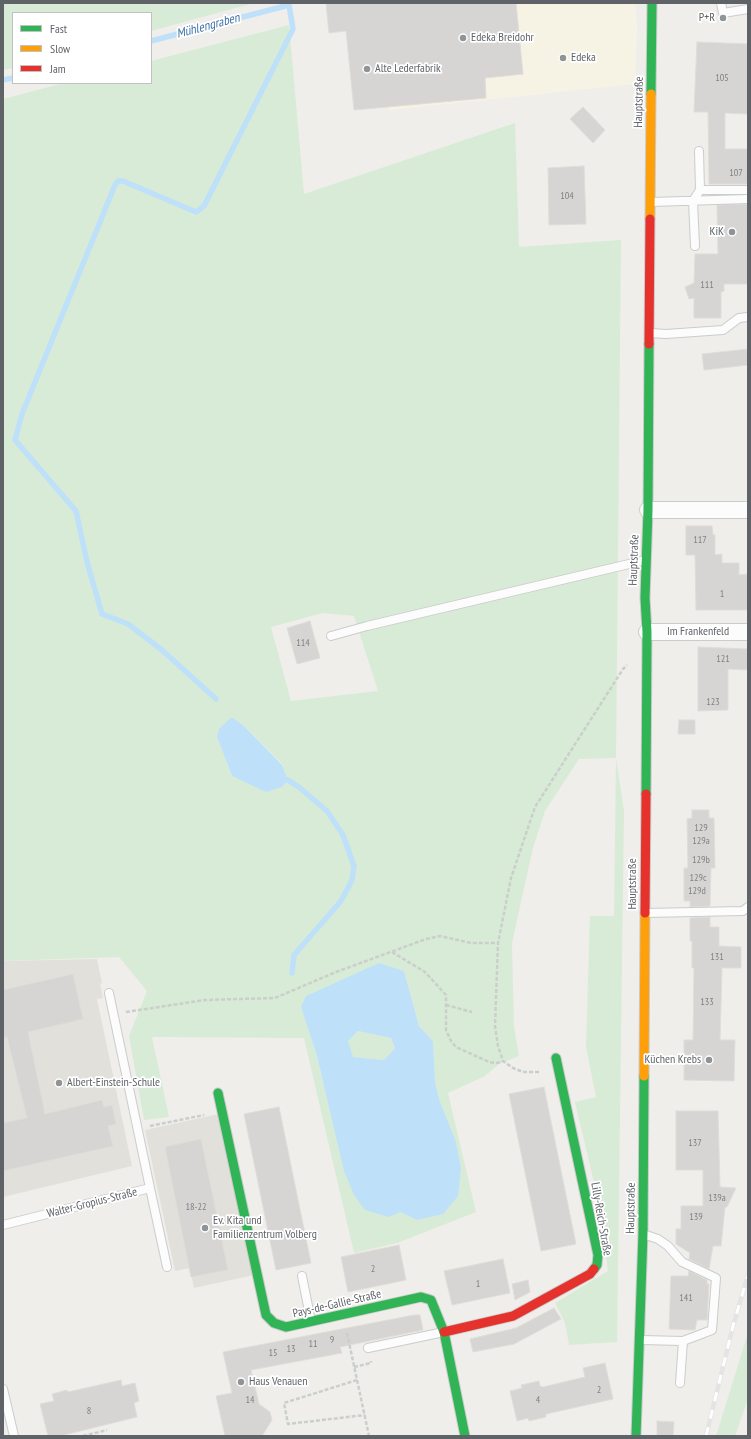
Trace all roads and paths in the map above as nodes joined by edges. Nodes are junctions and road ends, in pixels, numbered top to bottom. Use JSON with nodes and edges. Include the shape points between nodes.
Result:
{"nodes":[{"id":1,"x":652,"y":3,"type":"edge"},
{"id":2,"x":721,"y":3,"type":"edge"},
{"id":3,"x":748,"y":9,"type":"edge"},
{"id":4,"x":700,"y":151,"type":"dead end"},
{"id":5,"x":700,"y":190,"type":"junction"},
{"id":6,"x":748,"y":190,"type":"edge"},
{"id":7,"x":748,"y":199,"type":"edge"},
{"id":8,"x":693,"y":200,"type":"junction"},
{"id":9,"x":651,"y":202,"type":"junction"},
{"id":10,"x":695,"y":246,"type":"dead end"},
{"id":11,"x":748,"y":317,"type":"edge"},
{"id":12,"x":649,"y":333,"type":"junction"},
{"id":13,"x":648,"y":510,"type":"junction"},
{"id":14,"x":748,"y":510,"type":"edge"},
{"id":15,"x":647,"y":560,"type":"junction"},
{"id":16,"x":748,"y":632,"type":"edge"},
{"id":17,"x":331,"y":636,"type":"dead end"},
{"id":18,"x":647,"y":639,"type":"junction"},
{"id":19,"x":748,"y":907,"type":"edge"},
{"id":20,"x":645,"y":914,"type":"junction"},
{"id":21,"x":498,"y":943,"type":"junction"},
{"id":22,"x":392,"y":952,"type":"junction"},
{"id":23,"x":109,"y":993,"type":"dead end"},
{"id":24,"x":446,"y":1004,"type":"junction"},
{"id":25,"x":472,"y":1012,"type":"dead end"},
{"id":26,"x":114,"y":1014,"type":"junction"},
{"id":27,"x":556,"y":1058,"type":"dead end"},
{"id":28,"x":503,"y":1061,"type":"junction"},
{"id":29,"x":559,"y":1069,"type":"junction"},
{"id":30,"x":218,"y":1093,"type":"dead end"},
{"id":31,"x":222,"y":1111,"type":"junction"},
{"id":32,"x":138,"y":1129,"type":"junction"},
{"id":33,"x":150,"y":1188,"type":"junction"},
{"id":34,"x":3,"y":1225,"type":"edge"},
{"id":35,"x":643,"y":1233,"type":"junction"},
{"id":36,"x":167,"y":1267,"type":"dead end"},
{"id":37,"x":302,"y":1276,"type":"dead end"},
{"id":38,"x":343,"y":1314,"type":"junction"},
{"id":39,"x":311,"y":1322,"type":"junction"},
{"id":40,"x":444,"y":1332,"type":"junction"},
{"id":41,"x":640,"y":1340,"type":"junction"},
{"id":42,"x":683,"y":1341,"type":"junction"},
{"id":43,"x":368,"y":1348,"type":"dead end"},
{"id":44,"x":357,"y":1380,"type":"junction"},
{"id":45,"x":680,"y":1383,"type":"dead end"},
{"id":46,"x":3,"y":1389,"type":"edge"},
{"id":47,"x":365,"y":1415,"type":"junction"},
{"id":48,"x":107,"y":1430,"type":"dead end"},
{"id":49,"x":14,"y":1436,"type":"edge"},
{"id":50,"x":83,"y":1436,"type":"edge"},
{"id":51,"x":369,"y":1436,"type":"edge"},
{"id":52,"x":465,"y":1436,"type":"edge"},
{"id":53,"x":636,"y":1436,"type":"edge"}],
"edges":[{"from":1,"to":9,"type":"main road","name":"Hauptstraße"},
{"from":2,"to":3,"type":"lane","via":[[723,13]]},
{"from":4,"to":5,"type":"lane"},
{"from":5,"to":6,"type":"lane"},
{"from":5,"to":8,"type":"lane"},
{"from":7,"to":8,"type":"lane"},
{"from":8,"to":9,"type":"lane"},
{"from":8,"to":10,"type":"lane"},
{"from":9,"to":12,"type":"main road","name":"Hauptstraße"},
{"from":11,"to":12,"type":"lane","via":[[739,318],[723,330]]},
{"from":12,"to":13,"type":"main road","name":"Hauptstraße"},
{"from":13,"to":14,"type":"street"},
{"from":13,"to":15,"type":"main road","name":"Hauptstraße"},
{"from":15,"to":17,"type":"lane"},
{"from":15,"to":18,"type":"main road","name":"Hauptstraße","via":[[644,598]]},
{"from":16,"to":18,"type":"street","name":"Im Frankenfeld"},
{"from":18,"to":20,"type":"main road","name":"Hauptstraße"},
{"from":18,"to":21,"type":"path","via":[[623,669],[535,807],[511,878]]},
{"from":19,"to":20,"type":"lane","via":[[743,911]]},
{"from":20,"to":35,"type":"main road","name":"Hauptstraße"},
{"from":21,"to":22,"type":"path","via":[[471,943],[440,936]]},
{"from":21,"to":28,"type":"path","via":[[495,1026]]},
{"from":22,"to":24,"type":"path","via":[[425,972],[446,995]]},
{"from":22,"to":26,"type":"path","via":[[275,998],[205,1000]]},
{"from":23,"to":26,"type":"lane","name":"Walter-Gropius-Straße"},
{"from":24,"to":25,"type":"path"},
{"from":24,"to":28,"type":"path","via":[[446,1030],[456,1047],[490,1062]]},
{"from":26,"to":32,"type":"lane","name":"Walter-Gropius-Straße"},
{"from":27,"to":29,"type":"main road","name":"Lilly-Reich-Straße"},
{"from":28,"to":29,"type":"path","via":[[523,1072]]},
{"from":29,"to":40,"type":"main road","name":"Lilly-Reich-Straße","via":[[598,1255],[597,1265],[590,1274],[513,1316]]},
{"from":30,"to":31,"type":"main road","name":"Pays-de-Gallie-Straße"},
{"from":31,"to":32,"type":"path"},
{"from":31,"to":39,"type":"main road","name":"Pays-de-Gallie-Straße","via":[[266,1315],[274,1323],[286,1327]]},
{"from":32,"to":33,"type":"lane","name":"Walter-Gropius-Straße"},
{"from":33,"to":34,"type":"lane","name":"Walter-Gropius-Straße"},
{"from":33,"to":36,"type":"lane"},
{"from":35,"to":41,"type":"main road","name":"Hauptstraße"},
{"from":35,"to":42,"type":"lane","via":[[668,1246],[682,1262],[716,1278],[712,1330]]},
{"from":37,"to":39,"type":"lane"},
{"from":38,"to":39,"type":"main road","name":"Pays-de-Gallie-Straße"},
{"from":38,"to":40,"type":"main road","name":"Pays-de-Gallie-Straße","via":[[421,1297],[431,1300]]},
{"from":38,"to":44,"type":"path"},
{"from":40,"to":43,"type":"lane"},
{"from":40,"to":52,"type":"main road","name":"Pays-de-Gallie-Straße"},
{"from":41,"to":42,"type":"lane"},
{"from":41,"to":53,"type":"main road","name":"Hauptstraße"},
{"from":42,"to":45,"type":"lane"},
{"from":44,"to":47,"type":"path"},
{"from":44,"to":47,"type":"path","via":[[284,1403],[288,1424]]},
{"from":46,"to":49,"type":"lane"},
{"from":47,"to":51,"type":"path"},
{"from":48,"to":50,"type":"path"}]}
